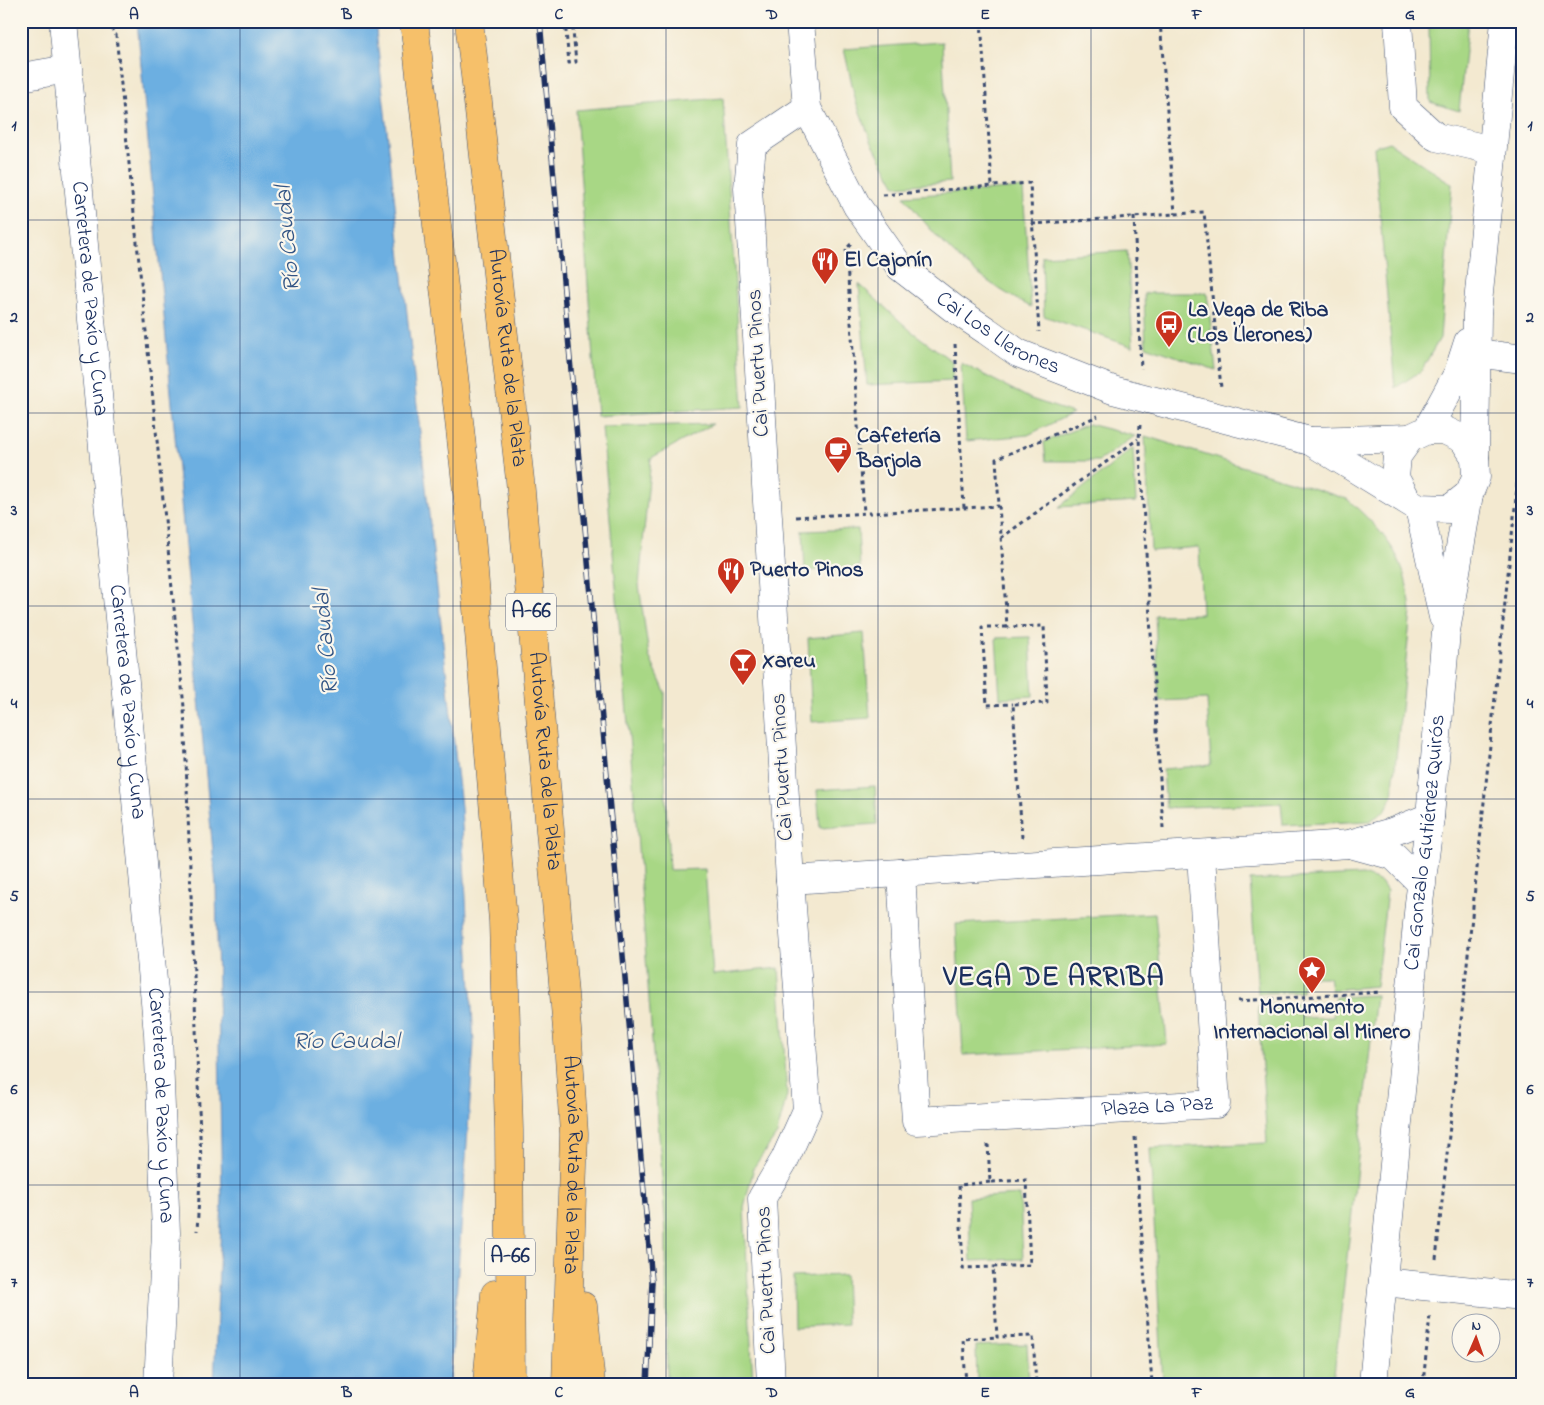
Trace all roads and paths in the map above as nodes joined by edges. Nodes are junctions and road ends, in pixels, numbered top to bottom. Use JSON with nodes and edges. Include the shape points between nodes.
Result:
{"nodes":[{"id":1,"x":63,"y":21,"type":"edge"},
{"id":2,"x":106,"y":21,"type":"edge"},
{"id":3,"x":414,"y":21,"type":"edge"},
{"id":4,"x":469,"y":21,"type":"edge"},
{"id":5,"x":565,"y":21,"type":"edge"},
{"id":6,"x":572,"y":21,"type":"edge"},
{"id":7,"x":800,"y":21,"type":"edge"},
{"id":8,"x":981,"y":21,"type":"edge"},
{"id":9,"x":1160,"y":21,"type":"edge"},
{"id":10,"x":1398,"y":21,"type":"edge"},
{"id":11,"x":1505,"y":21,"type":"edge"},
{"id":12,"x":68,"y":69,"type":"junction"},
{"id":13,"x":21,"y":77,"type":"edge"},
{"id":14,"x":806,"y":108,"type":"junction"},
{"id":15,"x":1492,"y":150,"type":"junction"},
{"id":16,"x":992,"y":186,"type":"junction"},
{"id":17,"x":852,"y":197,"type":"junction"},
{"id":18,"x":1175,"y":214,"type":"junction"},
{"id":19,"x":1134,"y":217,"type":"junction"},
{"id":20,"x":1032,"y":224,"type":"junction"},
{"id":21,"x":871,"y":226,"type":"junction"},
{"id":22,"x":953,"y":308,"type":"junction"},
{"id":23,"x":1477,"y":314,"type":"junction"},
{"id":24,"x":1476,"y":353,"type":"junction"},
{"id":25,"x":1521,"y":359,"type":"edge"},
{"id":26,"x":1041,"y":362,"type":"junction"},
{"id":27,"x":1142,"y":397,"type":"junction"},
{"id":28,"x":1224,"y":418,"type":"junction"},
{"id":29,"x":1418,"y":434,"type":"junction"},
{"id":30,"x":1138,"y":439,"type":"junction"},
{"id":31,"x":1310,"y":441,"type":"junction"},
{"id":32,"x":1475,"y":457,"type":"junction"},
{"id":33,"x":1469,"y":494,"type":"junction"},
{"id":34,"x":1413,"y":503,"type":"junction"},
{"id":35,"x":999,"y":506,"type":"junction"},
{"id":36,"x":964,"y":508,"type":"junction"},
{"id":37,"x":864,"y":513,"type":"junction"},
{"id":38,"x":768,"y":518,"type":"junction"},
{"id":39,"x":1001,"y":538,"type":"junction"},
{"id":40,"x":1008,"y":627,"type":"junction"},
{"id":41,"x":1446,"y":631,"type":"junction"},
{"id":42,"x":1012,"y":704,"type":"junction"},
{"id":43,"x":1430,"y":817,"type":"junction"},
{"id":44,"x":1349,"y":844,"type":"junction"},
{"id":45,"x":1201,"y":854,"type":"junction"},
{"id":46,"x":1165,"y":856,"type":"junction"},
{"id":47,"x":1024,"y":865,"type":"junction"},
{"id":48,"x":901,"y":873,"type":"junction"},
{"id":49,"x":790,"y":880,"type":"junction"},
{"id":50,"x":1422,"y":884,"type":"junction"},
{"id":51,"x":1411,"y":990,"type":"junction"},
{"id":52,"x":1210,"y":1002,"type":"junction"},
{"id":53,"x":1133,"y":1109,"type":"junction"},
{"id":54,"x":986,"y":1117,"type":"junction"},
{"id":55,"x":509,"y":1130,"type":"junction"},
{"id":56,"x":990,"y":1182,"type":"junction"},
{"id":57,"x":572,"y":1204,"type":"junction"},
{"id":58,"x":196,"y":1239,"type":"dead end"},
{"id":59,"x":993,"y":1267,"type":"junction"},
{"id":60,"x":1383,"y":1282,"type":"junction"},
{"id":61,"x":1433,"y":1287,"type":"junction"},
{"id":62,"x":1523,"y":1296,"type":"edge"},
{"id":63,"x":998,"y":1337,"type":"junction"},
{"id":64,"x":158,"y":1384,"type":"edge"},
{"id":65,"x":487,"y":1384,"type":"edge"},
{"id":66,"x":511,"y":1384,"type":"edge"},
{"id":67,"x":566,"y":1384,"type":"edge"},
{"id":68,"x":591,"y":1384,"type":"edge"},
{"id":69,"x":771,"y":1384,"type":"edge"},
{"id":70,"x":966,"y":1384,"type":"edge"},
{"id":71,"x":1036,"y":1384,"type":"edge"},
{"id":72,"x":1152,"y":1384,"type":"edge"},
{"id":73,"x":1373,"y":1384,"type":"edge"},
{"id":74,"x":1422,"y":1384,"type":"edge"}],
"edges":[{"from":1,"to":12,"type":"street","name":"Carretera de Paxío y Cuna"},
{"from":2,"to":58,"type":"path","via":[[116,35],[184,707],[201,1162]]},
{"from":3,"to":55,"type":"highway","number":"A-66","via":[[469,510],[503,921]]},
{"from":4,"to":57,"type":"highway","name":"Autovía Ruta de la Plata","number":"A-66","via":[[522,509],[568,1041],[574,1134]]},
{"from":5,"to":6,"type":"path","via":[[569,63],[576,62]]},
{"from":7,"to":14,"type":"street","name":"Cai Los Llerones"},
{"from":8,"to":16,"type":"path"},
{"from":9,"to":18,"type":"path"},
{"from":10,"to":15,"type":"street","via":[[1403,107],[1436,137]]},
{"from":11,"to":15,"type":"street"},
{"from":12,"to":13,"type":"street"},
{"from":12,"to":64,"type":"street","name":"Carretera de Paxío y Cuna","via":[[158,1034],[166,1233]]},
{"from":14,"to":17,"type":"street","name":"Cai Los Llerones"},
{"from":14,"to":38,"type":"street","name":"Cai Puertu Pinos","via":[[752,146],[748,188]]},
{"from":15,"to":23,"type":"street"},
{"from":16,"to":17,"type":"path"},
{"from":16,"to":20,"type":"path","via":[[1030,183]]},
{"from":17,"to":21,"type":"street","name":"Cai Los Llerones"},
{"from":18,"to":19,"type":"path"},
{"from":18,"to":28,"type":"path","via":[[1204,212]]},
{"from":19,"to":20,"type":"path"},
{"from":19,"to":27,"type":"path"},
{"from":20,"to":26,"type":"path"},
{"from":21,"to":22,"type":"street","name":"Cai Los Llerones","via":[[900,267]]},
{"from":21,"to":37,"type":"path","via":[[846,249]]},
{"from":22,"to":26,"type":"street","name":"Cai Los Llerones","via":[[1018,353]]},
{"from":22,"to":36,"type":"path"},
{"from":23,"to":24,"type":"street","name":"Cai Gonzalo Gutiérrez Quirós"},
{"from":23,"to":29,"type":"street","name":"Cai Gonzalo Gutiérrez Quirós","via":[[1458,373]]},
{"from":24,"to":25,"type":"street"},
{"from":24,"to":32,"type":"street","name":"Cai Gonzalo Gutiérrez Quirós"},
{"from":25,"to":61,"type":"path","via":[[1518,488]]},
{"from":26,"to":27,"type":"street","name":"Cai Los Llerones","via":[[1113,390]]},
{"from":27,"to":28,"type":"street","name":"Cai Los Llerones"},
{"from":27,"to":30,"type":"path"},
{"from":27,"to":35,"type":"path","via":[[996,459]]},
{"from":28,"to":31,"type":"street","name":"Cai Los Llerones"},
{"from":29,"to":31,"type":"street"},
{"from":29,"to":32,"type":"street","via":[[1444,430],[1463,439]]},
{"from":29,"to":34,"type":"street","name":"Cai Gonzalo Gutiérrez Quirós","via":[[1397,456],[1395,478]]},
{"from":30,"to":39,"type":"path"},
{"from":30,"to":46,"type":"path"},
{"from":31,"to":34,"type":"street"},
{"from":32,"to":33,"type":"street","name":"Cai Gonzalo Gutiérrez Quirós","via":[[1476,477]]},
{"from":33,"to":34,"type":"street","via":[[1450,509]]},
{"from":33,"to":41,"type":"street","name":"Cai Gonzalo Gutiérrez Quirós"},
{"from":34,"to":41,"type":"street","name":"Cai Gonzalo Gutiérrez Quirós"},
{"from":35,"to":36,"type":"path"},
{"from":35,"to":39,"type":"path"},
{"from":36,"to":37,"type":"path"},
{"from":37,"to":38,"type":"path"},
{"from":38,"to":49,"type":"street","name":"Cai Puertu Pinos"},
{"from":39,"to":40,"type":"path"},
{"from":40,"to":42,"type":"path","via":[[982,627],[987,705]]},
{"from":40,"to":42,"type":"path","via":[[1044,626],[1047,703]]},
{"from":41,"to":43,"type":"street","name":"Cai Gonzalo Gutiérrez Quirós"},
{"from":42,"to":47,"type":"path"},
{"from":43,"to":44,"type":"street"},
{"from":43,"to":50,"type":"street","name":"Cai Gonzalo Gutiérrez Quirós"},
{"from":44,"to":45,"type":"street"},
{"from":44,"to":50,"type":"street","via":[[1394,856]]},
{"from":45,"to":46,"type":"street"},
{"from":45,"to":52,"type":"street","name":"Plaza La Paz"},
{"from":46,"to":47,"type":"street"},
{"from":47,"to":48,"type":"street"},
{"from":48,"to":49,"type":"street"},
{"from":48,"to":54,"type":"street","name":"Plaza La Paz","via":[[916,1122]]},
{"from":49,"to":69,"type":"street","name":"Cai Puertu Pinos","via":[[807,1110],[785,1159],[762,1198]]},
{"from":50,"to":51,"type":"street","name":"Cai Gonzalo Gutiérrez Quirós"},
{"from":51,"to":52,"type":"path"},
{"from":51,"to":60,"type":"street","name":"Cai Gonzalo Gutiérrez Quirós"},
{"from":52,"to":53,"type":"street","name":"Plaza La Paz","via":[[1216,1104]]},
{"from":53,"to":54,"type":"street","name":"Plaza La Paz"},
{"from":53,"to":72,"type":"path"},
{"from":54,"to":56,"type":"path"},
{"from":55,"to":65,"type":"highway"},
{"from":55,"to":66,"type":"highway","number":"A-66"},
{"from":56,"to":59,"type":"path","via":[[959,1185],[964,1268]]},
{"from":56,"to":59,"type":"path","via":[[1026,1180],[1030,1265]]},
{"from":57,"to":67,"type":"highway","name":"Autovía Ruta de la Plata","number":"A-66"},
{"from":57,"to":68,"type":"highway"},
{"from":59,"to":63,"type":"path"},
{"from":60,"to":61,"type":"street"},
{"from":60,"to":73,"type":"street","name":"Cai Gonzalo Gutiérrez Quirós"},
{"from":61,"to":62,"type":"street"},
{"from":61,"to":74,"type":"path"},
{"from":63,"to":70,"type":"path","via":[[963,1339]]},
{"from":63,"to":71,"type":"path","via":[[1033,1336]]}]}
